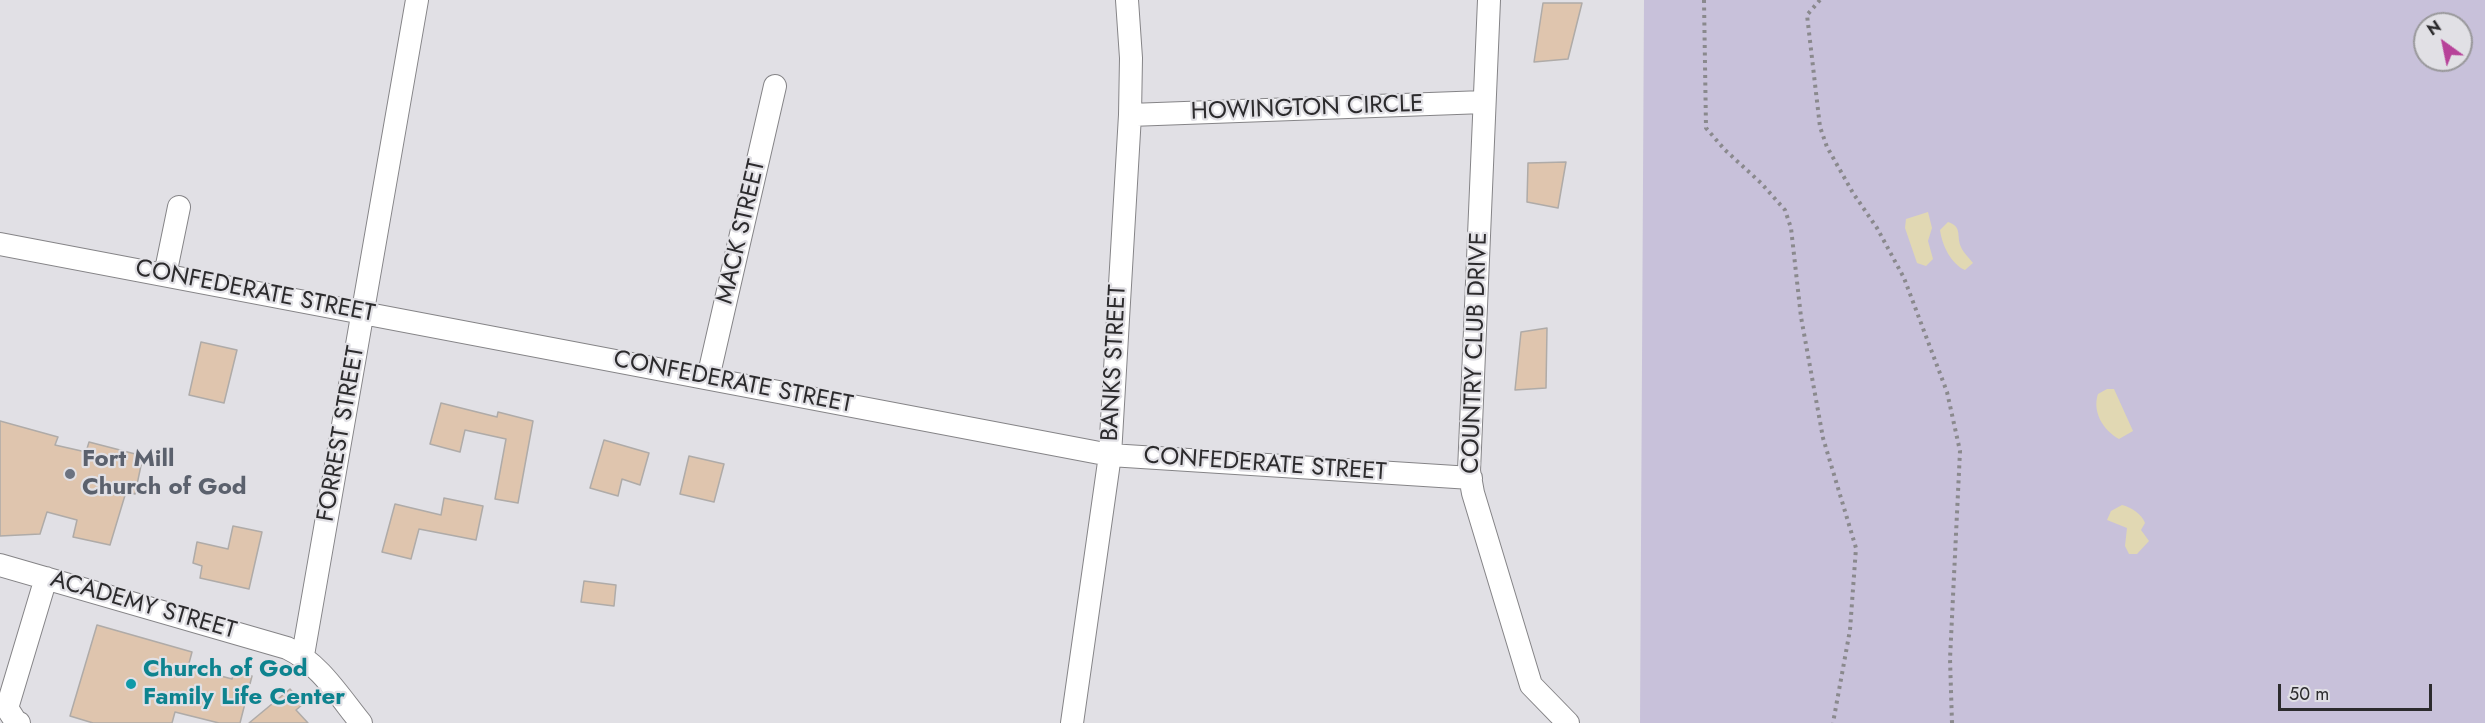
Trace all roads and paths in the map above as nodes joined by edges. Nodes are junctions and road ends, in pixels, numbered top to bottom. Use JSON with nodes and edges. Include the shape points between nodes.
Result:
{"nodes":[{"id":1,"x":417,"y":0,"type":"edge"},
{"id":2,"x":1126,"y":0,"type":"edge"},
{"id":3,"x":1489,"y":0,"type":"edge"},
{"id":4,"x":1704,"y":0,"type":"edge"},
{"id":5,"x":1820,"y":0,"type":"edge"},
{"id":6,"x":776,"y":86,"type":"dead end"},
{"id":7,"x":1484,"y":102,"type":"junction"},
{"id":8,"x":1130,"y":116,"type":"junction"},
{"id":9,"x":179,"y":207,"type":"dead end"},
{"id":10,"x":0,"y":244,"type":"edge"},
{"id":11,"x":165,"y":275,"type":"junction"},
{"id":12,"x":364,"y":312,"type":"junction"},
{"id":13,"x":708,"y":378,"type":"junction"},
{"id":14,"x":1110,"y":455,"type":"junction"},
{"id":15,"x":1471,"y":478,"type":"junction"},
{"id":16,"x":0,"y":565,"type":"edge"},
{"id":17,"x":46,"y":578,"type":"junction"},
{"id":18,"x":303,"y":656,"type":"junction"},
{"id":19,"x":18,"y":723,"type":"edge"},
{"id":20,"x":362,"y":723,"type":"edge"},
{"id":21,"x":1072,"y":723,"type":"edge"},
{"id":22,"x":1568,"y":723,"type":"edge"},
{"id":23,"x":1833,"y":723,"type":"edge"},
{"id":24,"x":1952,"y":723,"type":"edge"}],
"edges":[{"from":1,"to":12,"type":"street","name":"FORREST STREET"},
{"from":2,"to":8,"type":"street","name":"BANKS STREET"},
{"from":3,"to":7,"type":"street","name":"COUNTRY CLUB DRIVE"},
{"from":4,"to":23,"type":"path","via":[[1706,128],[1785,210],[1823,438],[1856,548],[1850,630]]},
{"from":5,"to":24,"type":"path","via":[[1807,15],[1823,137],[1904,278],[1947,392],[1960,451],[1950,659]]},
{"from":6,"to":13,"type":"street","name":"MACK STREET"},
{"from":7,"to":8,"type":"street","name":"HOWINGTON CIRCLE"},
{"from":7,"to":15,"type":"street","name":"COUNTRY CLUB DRIVE"},
{"from":8,"to":14,"type":"street","name":"BANKS STREET"},
{"from":9,"to":11,"type":"street"},
{"from":10,"to":11,"type":"street","name":"CONFEDERATE STREET"},
{"from":11,"to":12,"type":"street","name":"CONFEDERATE STREET"},
{"from":12,"to":13,"type":"street","name":"CONFEDERATE STREET"},
{"from":12,"to":18,"type":"street","name":"FORREST STREET"},
{"from":13,"to":14,"type":"street","name":"CONFEDERATE STREET"},
{"from":14,"to":15,"type":"street","name":"CONFEDERATE STREET"},
{"from":14,"to":21,"type":"street","name":"BANKS STREET"},
{"from":15,"to":22,"type":"street","name":"COUNTRY CLUB DRIVE","via":[[1531,685]]},
{"from":16,"to":17,"type":"street","name":"ACADEMY STREET"},
{"from":17,"to":18,"type":"street","name":"ACADEMY STREET","via":[[287,648]]},
{"from":17,"to":19,"type":"street","via":[[8,708]]},
{"from":18,"to":20,"type":"street","name":"ACADEMY STREET"}]}
